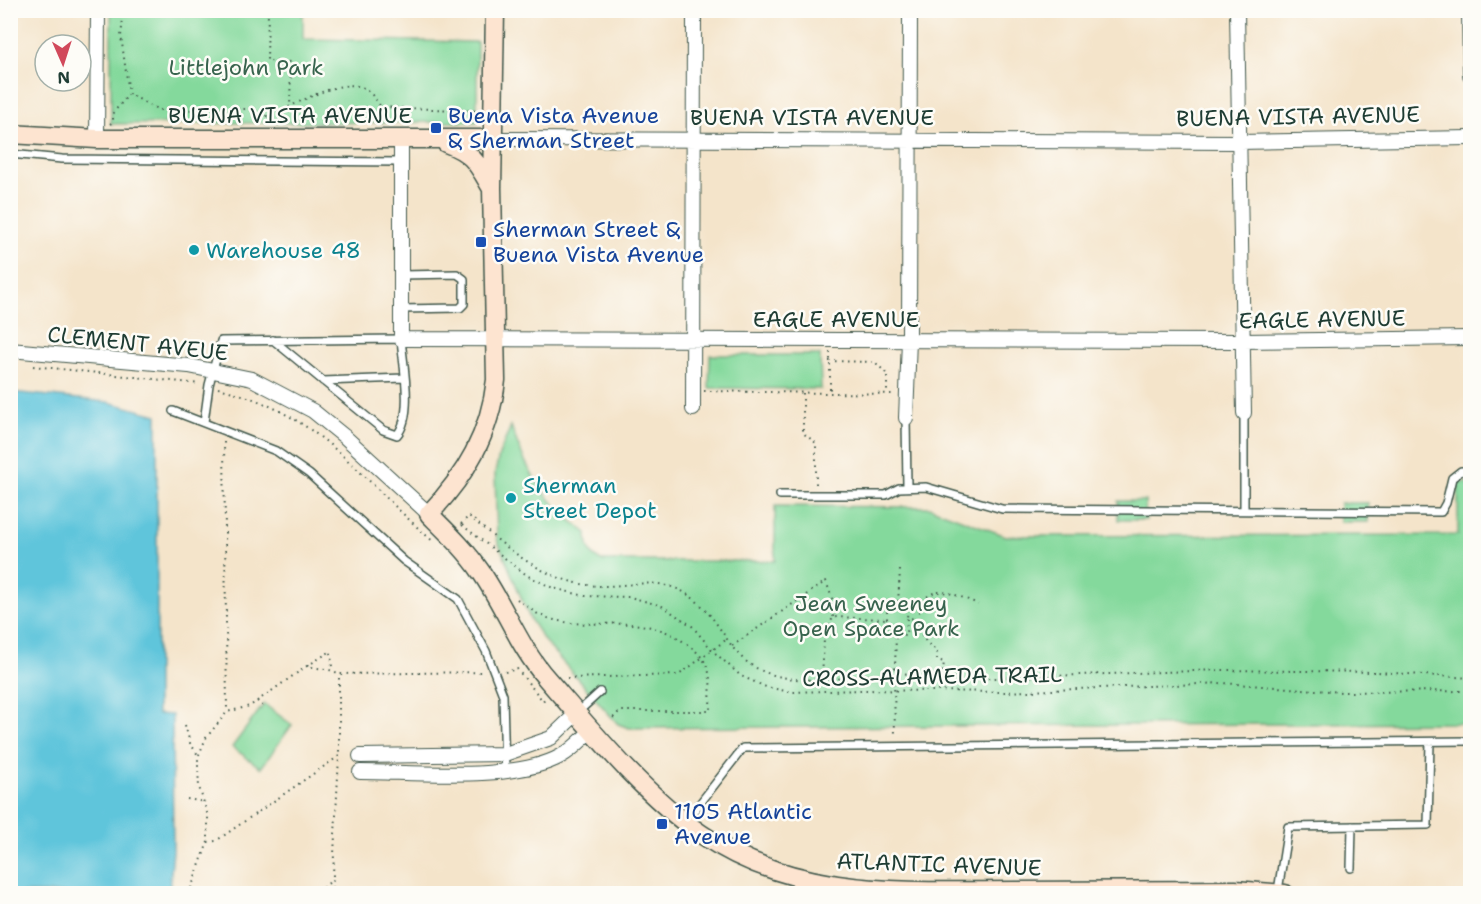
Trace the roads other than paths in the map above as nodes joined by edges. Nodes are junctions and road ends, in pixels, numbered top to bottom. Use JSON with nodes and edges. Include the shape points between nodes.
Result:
{"nodes":[{"id":1,"x":98,"y":10,"type":"edge"},
{"id":2,"x":495,"y":10,"type":"edge"},
{"id":3,"x":694,"y":10,"type":"edge"},
{"id":4,"x":910,"y":10,"type":"edge"},
{"id":5,"x":1237,"y":10,"type":"edge"},
{"id":6,"x":1469,"y":10,"type":"edge"},
{"id":7,"x":1470,"y":75,"type":"edge"},
{"id":8,"x":10,"y":134,"type":"edge"},
{"id":9,"x":1470,"y":138,"type":"edge"},
{"id":10,"x":97,"y":139,"type":"junction"},
{"id":11,"x":400,"y":139,"type":"junction"},
{"id":12,"x":494,"y":139,"type":"junction"},
{"id":13,"x":438,"y":140,"type":"junction"},
{"id":14,"x":694,"y":140,"type":"junction"},
{"id":15,"x":910,"y":141,"type":"junction"},
{"id":16,"x":1240,"y":142,"type":"junction"},
{"id":17,"x":10,"y":154,"type":"edge"},
{"id":18,"x":96,"y":159,"type":"junction"},
{"id":19,"x":400,"y":162,"type":"junction"},
{"id":20,"x":492,"y":188,"type":"junction"},
{"id":21,"x":401,"y":275,"type":"junction"},
{"id":22,"x":401,"y":309,"type":"junction"},
{"id":23,"x":495,"y":337,"type":"junction"},
{"id":24,"x":1470,"y":338,"type":"edge"},
{"id":25,"x":401,"y":339,"type":"junction"},
{"id":26,"x":693,"y":339,"type":"junction"},
{"id":27,"x":273,"y":340,"type":"junction"},
{"id":28,"x":909,"y":340,"type":"junction"},
{"id":29,"x":1244,"y":341,"type":"junction"},
{"id":30,"x":10,"y":350,"type":"edge"},
{"id":31,"x":212,"y":369,"type":"junction"},
{"id":32,"x":404,"y":378,"type":"junction"},
{"id":33,"x":323,"y":381,"type":"junction"},
{"id":34,"x":693,"y":409,"type":"dead end"},
{"id":35,"x":173,"y":411,"type":"dead end"},
{"id":36,"x":1245,"y":413,"type":"joint"},
{"id":37,"x":906,"y":418,"type":"joint"},
{"id":38,"x":204,"y":422,"type":"junction"},
{"id":39,"x":1470,"y":471,"type":"edge"},
{"id":40,"x":907,"y":487,"type":"junction"},
{"id":41,"x":780,"y":495,"type":"dead end"},
{"id":42,"x":1244,"y":510,"type":"junction"},
{"id":43,"x":421,"y":519,"type":"junction"},
{"id":44,"x":600,"y":692,"type":"dead end"},
{"id":45,"x":578,"y":712,"type":"junction"},
{"id":46,"x":593,"y":729,"type":"junction"},
{"id":47,"x":1470,"y":741,"type":"edge"},
{"id":48,"x":1430,"y":742,"type":"junction"},
{"id":49,"x":505,"y":754,"type":"junction"},
{"id":50,"x":360,"y":756,"type":"dead end"},
{"id":51,"x":360,"y":772,"type":"dead end"},
{"id":52,"x":505,"y":772,"type":"junction"},
{"id":53,"x":685,"y":823,"type":"junction"},
{"id":54,"x":1353,"y":826,"type":"junction"},
{"id":55,"x":1351,"y":868,"type":"dead end"},
{"id":56,"x":888,"y":892,"type":"edge"},
{"id":57,"x":1281,"y":893,"type":"edge"}],
"edges":[{"from":1,"to":10,"type":"street"},
{"from":2,"to":12,"type":"street"},
{"from":3,"to":14,"type":"street"},
{"from":4,"to":15,"type":"street"},
{"from":5,"to":16,"type":"street"},
{"from":6,"to":7,"type":"street"},
{"from":8,"to":10,"type":"street","name":"BUENA VISTA AVENUE"},
{"from":9,"to":16,"type":"street","name":"BUENA VISTA AVENUE"},
{"from":10,"to":11,"type":"street","name":"BUENA VISTA AVENUE"},
{"from":10,"to":18,"type":"lane"},
{"from":11,"to":13,"type":"street","name":"BUENA VISTA AVENUE"},
{"from":11,"to":19,"type":"street"},
{"from":12,"to":13,"type":"street","name":"BUENA VISTA AVENUE"},
{"from":12,"to":14,"type":"street","name":"BUENA VISTA AVENUE"},
{"from":12,"to":20,"type":"street"},
{"from":13,"to":20,"type":"street","via":[[462,148],[473,157]]},
{"from":14,"to":15,"type":"street","name":"BUENA VISTA AVENUE"},
{"from":14,"to":26,"type":"street"},
{"from":15,"to":16,"type":"street","name":"BUENA VISTA AVENUE"},
{"from":15,"to":28,"type":"street"},
{"from":16,"to":29,"type":"street"},
{"from":17,"to":18,"type":"lane"},
{"from":18,"to":19,"type":"lane"},
{"from":19,"to":21,"type":"street"},
{"from":20,"to":23,"type":"street"},
{"from":21,"to":22,"type":"street"},
{"from":21,"to":22,"type":"lane","via":[[457,274],[464,279],[464,304],[460,308]]},
{"from":22,"to":25,"type":"street"},
{"from":23,"to":25,"type":"street","name":"EAGLE AVENUE"},
{"from":23,"to":26,"type":"street","name":"EAGLE AVENUE"},
{"from":23,"to":43,"type":"street","via":[[493,407],[485,432],[456,485]]},
{"from":24,"to":29,"type":"street","name":"EAGLE AVENUE"},
{"from":25,"to":27,"type":"lane"},
{"from":25,"to":32,"type":"lane"},
{"from":26,"to":28,"type":"street","name":"EAGLE AVENUE"},
{"from":26,"to":34,"type":"street"},
{"from":27,"to":31,"type":"lane","via":[[221,341]]},
{"from":27,"to":33,"type":"lane"},
{"from":28,"to":29,"type":"street","name":"EAGLE AVENUE"},
{"from":28,"to":37,"type":"street"},
{"from":29,"to":36,"type":"street"},
{"from":30,"to":31,"type":"street","name":"CLEMENT AVEUE"},
{"from":31,"to":38,"type":"lane"},
{"from":31,"to":43,"type":"street","name":"CLEMENT AVEUE","via":[[252,379],[313,411],[345,436]]},
{"from":32,"to":33,"type":"lane"},
{"from":32,"to":33,"type":"lane","via":[[404,427],[397,435],[383,430]]},
{"from":35,"to":38,"type":"lane"},
{"from":36,"to":42,"type":"lane"},
{"from":37,"to":40,"type":"lane"},
{"from":38,"to":49,"type":"lane","via":[[276,452],[309,474],[405,561],[458,598],[496,672],[503,695]]},
{"from":39,"to":42,"type":"lane","via":[[1461,471],[1452,478],[1441,512]]},
{"from":40,"to":41,"type":"lane","via":[[886,495]]},
{"from":40,"to":42,"type":"lane","via":[[926,487],[1002,509]]},
{"from":43,"to":45,"type":"street","name":"ATLANTIC AVENUE","via":[[451,535],[481,573],[533,662]]},
{"from":44,"to":45,"type":"lane"},
{"from":45,"to":46,"type":"street","name":"ATLANTIC AVENUE"},
{"from":45,"to":49,"type":"street","via":[[551,738]]},
{"from":46,"to":52,"type":"street","via":[[562,756]]},
{"from":46,"to":53,"type":"street","name":"ATLANTIC AVENUE","via":[[651,793]]},
{"from":47,"to":48,"type":"lane"},
{"from":48,"to":53,"type":"lane","via":[[743,747]]},
{"from":48,"to":54,"type":"lane","via":[[1428,825]]},
{"from":49,"to":50,"type":"street"},
{"from":49,"to":52,"type":"lane"},
{"from":51,"to":52,"type":"street"},
{"from":53,"to":56,"type":"street","name":"ATLANTIC AVENUE","via":[[741,858],[786,876],[835,887]]},
{"from":54,"to":55,"type":"lane"},
{"from":54,"to":57,"type":"lane","via":[[1288,827]]},
{"from":56,"to":57,"type":"street","name":"ATLANTIC AVENUE"}]}
